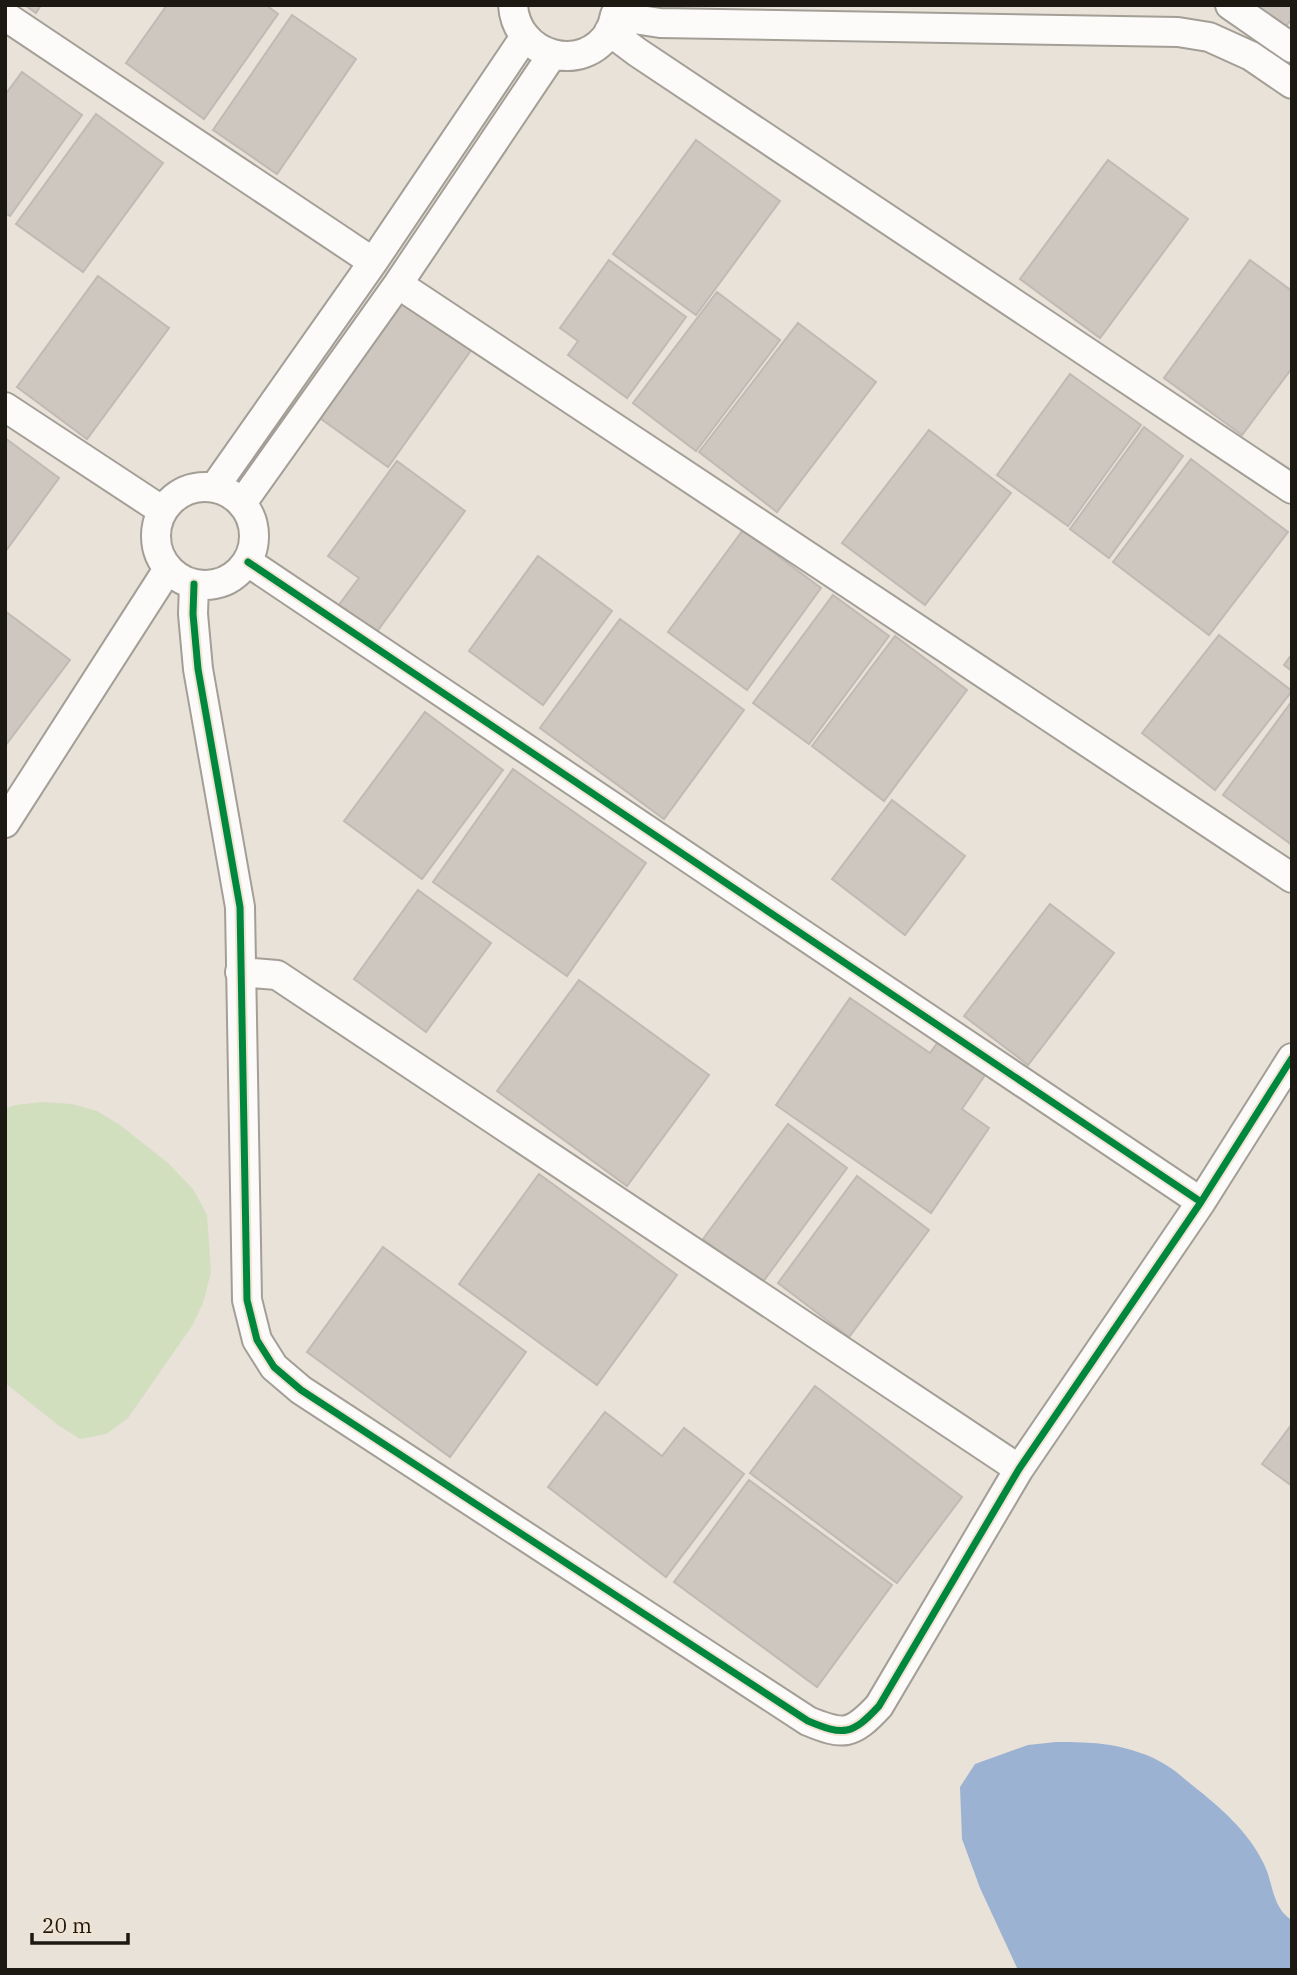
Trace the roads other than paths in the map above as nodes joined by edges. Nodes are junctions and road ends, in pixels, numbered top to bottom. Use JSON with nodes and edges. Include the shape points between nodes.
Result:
{"nodes":[{"id":1,"x":513,"y":5,"type":"edge"},
{"id":2,"x":1230,"y":5,"type":"edge"},
{"id":3,"x":5,"y":16,"type":"edge"},
{"id":4,"x":614,"y":17,"type":"edge"},
{"id":5,"x":524,"y":38,"type":"junction"},
{"id":6,"x":1292,"y":47,"type":"edge"},
{"id":7,"x":552,"y":55,"type":"junction"},
{"id":8,"x":1292,"y":84,"type":"edge"},
{"id":9,"x":373,"y":262,"type":"junction"},
{"id":10,"x":398,"y":284,"type":"junction"},
{"id":11,"x":5,"y":407,"type":"edge"},
{"id":12,"x":215,"y":488,"type":"junction"},
{"id":13,"x":1292,"y":489,"type":"edge"},
{"id":14,"x":242,"y":503,"type":"junction"},
{"id":15,"x":163,"y":511,"type":"junction"},
{"id":16,"x":248,"y":562,"type":"junction"},
{"id":17,"x":168,"y":569,"type":"junction"},
{"id":18,"x":194,"y":584,"type":"junction"},
{"id":19,"x":9,"y":811,"type":"edge"},
{"id":20,"x":1292,"y":878,"type":"edge"},
{"id":21,"x":240,"y":972,"type":"junction"},
{"id":22,"x":1292,"y":1058,"type":"edge"},
{"id":23,"x":1201,"y":1202,"type":"junction"},
{"id":24,"x":1019,"y":1469,"type":"junction"}],
"edges":[{"from":1,"to":5,"type":"street"},
{"from":2,"to":6,"type":"street"},
{"from":3,"to":9,"type":"street"},
{"from":4,"to":7,"type":"street","via":[[598,44],[585,52]]},
{"from":4,"to":8,"type":"street","via":[[660,23],[1178,32],[1209,37],[1251,56]]},
{"from":4,"to":13,"type":"street","via":[[637,52]]},
{"from":5,"to":7,"type":"street"},
{"from":5,"to":9,"type":"street"},
{"from":7,"to":10,"type":"street"},
{"from":9,"to":12,"type":"street"},
{"from":10,"to":14,"type":"street"},
{"from":10,"to":20,"type":"street"},
{"from":11,"to":15,"type":"street"},
{"from":12,"to":14,"type":"street"},
{"from":12,"to":15,"type":"street","via":[[184,492]]},
{"from":14,"to":16,"type":"street","via":[[254,532]]},
{"from":15,"to":17,"type":"street","via":[[156,540]]},
{"from":16,"to":18,"type":"street","via":[[224,582]]},
{"from":16,"to":23,"type":"street"},
{"from":17,"to":18,"type":"street"},
{"from":17,"to":19,"type":"street"},
{"from":18,"to":21,"type":"street","via":[[198,669],[240,907]]},
{"from":21,"to":24,"type":"street","via":[[277,975]]},
{"from":21,"to":24,"type":"street","via":[[247,1300],[257,1340],[274,1367],[301,1390],[808,1721],[844,1731],[861,1725],[879,1706]]},
{"from":22,"to":23,"type":"street"},
{"from":23,"to":24,"type":"street"}]}
